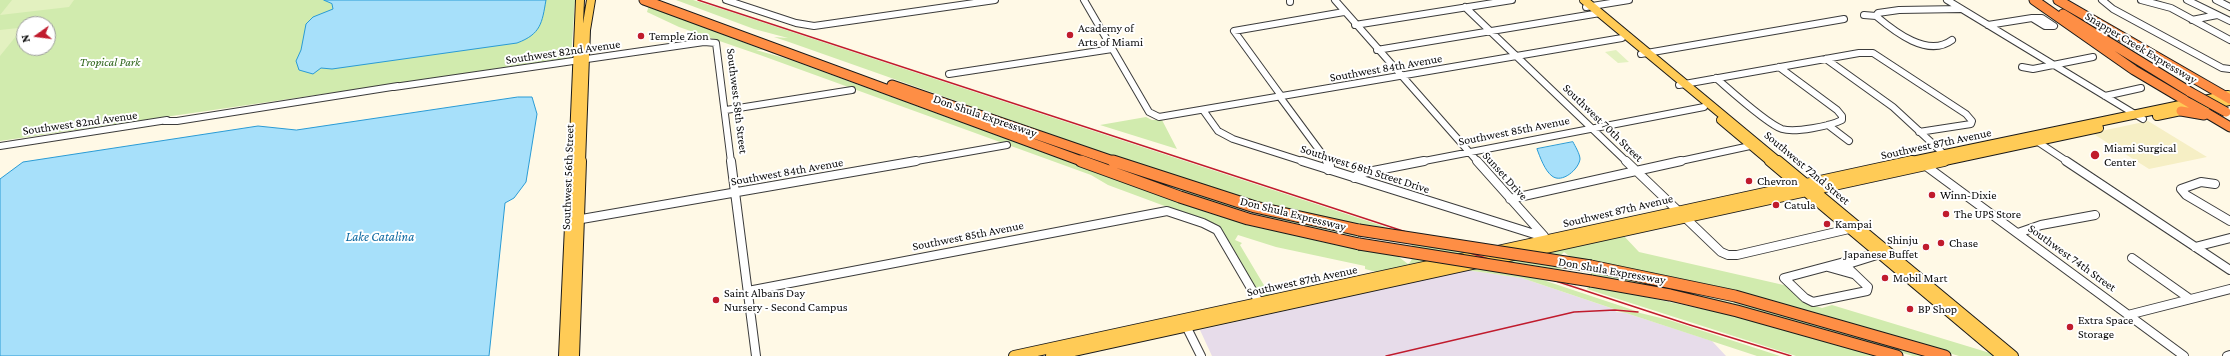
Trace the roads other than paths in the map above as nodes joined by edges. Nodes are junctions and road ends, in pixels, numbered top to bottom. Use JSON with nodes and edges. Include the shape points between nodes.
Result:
{"nodes":[{"id":1,"x":580,"y":0,"type":"edge"},
{"id":2,"x":591,"y":0,"type":"edge"},
{"id":3,"x":644,"y":0,"type":"edge"},
{"id":4,"x":661,"y":0,"type":"edge"},
{"id":5,"x":726,"y":0,"type":"edge"},
{"id":6,"x":995,"y":0,"type":"edge"},
{"id":7,"x":1084,"y":0,"type":"edge"},
{"id":8,"x":1334,"y":0,"type":"edge"},
{"id":9,"x":1512,"y":0,"type":"edge"},
{"id":10,"x":1577,"y":0,"type":"edge"},
{"id":11,"x":1629,"y":0,"type":"edge"},
{"id":12,"x":1947,"y":0,"type":"edge"},
{"id":13,"x":2034,"y":0,"type":"edge"},
{"id":14,"x":2042,"y":0,"type":"edge"},
{"id":15,"x":2050,"y":0,"type":"edge"},
{"id":16,"x":2058,"y":0,"type":"edge"},
{"id":17,"x":2102,"y":0,"type":"edge"},
{"id":18,"x":2141,"y":0,"type":"edge"},
{"id":19,"x":2187,"y":0,"type":"edge"},
{"id":20,"x":2216,"y":0,"type":"edge"},
{"id":21,"x":1465,"y":7,"type":"junction"},
{"id":22,"x":2230,"y":7,"type":"edge"},
{"id":23,"x":1591,"y":8,"type":"edge"},
{"id":24,"x":1961,"y":9,"type":"junction"},
{"id":25,"x":1344,"y":12,"type":"junction"},
{"id":26,"x":1864,"y":15,"type":"dead end"},
{"id":27,"x":2218,"y":15,"type":"junction"},
{"id":28,"x":1876,"y":16,"type":"junction"},
{"id":29,"x":2032,"y":18,"type":"dead end"},
{"id":30,"x":1844,"y":19,"type":"dead end"},
{"id":31,"x":2192,"y":20,"type":"junction"},
{"id":32,"x":2230,"y":21,"type":"edge"},
{"id":33,"x":1355,"y":25,"type":"junction"},
{"id":34,"x":1988,"y":25,"type":"junction"},
{"id":35,"x":1490,"y":31,"type":"junction"},
{"id":36,"x":1625,"y":37,"type":"junction"},
{"id":37,"x":1952,"y":40,"type":"dead end"},
{"id":38,"x":2230,"y":40,"type":"edge"},
{"id":39,"x":714,"y":42,"type":"joint"},
{"id":40,"x":1112,"y":49,"type":"junction"},
{"id":41,"x":1377,"y":50,"type":"junction"},
{"id":42,"x":1644,"y":53,"type":"junction"},
{"id":43,"x":1516,"y":56,"type":"junction"},
{"id":44,"x":2093,"y":57,"type":"dead end"},
{"id":45,"x":1826,"y":59,"type":"junction"},
{"id":46,"x":581,"y":60,"type":"junction"},
{"id":47,"x":2054,"y":65,"type":"junction"},
{"id":48,"x":1779,"y":67,"type":"junction"},
{"id":49,"x":2022,"y":67,"type":"dead end"},
{"id":50,"x":2230,"y":69,"type":"edge"},
{"id":51,"x":949,"y":74,"type":"dead end"},
{"id":52,"x":1401,"y":76,"type":"junction"},
{"id":53,"x":1716,"y":78,"type":"junction"},
{"id":54,"x":1682,"y":85,"type":"junction"},
{"id":55,"x":2141,"y":88,"type":"dead end"},
{"id":56,"x":2197,"y":89,"type":"junction"},
{"id":57,"x":852,"y":90,"type":"dead end"},
{"id":58,"x":2173,"y":94,"type":"junction"},
{"id":59,"x":2104,"y":96,"type":"junction"},
{"id":60,"x":2229,"y":96,"type":"edge"},
{"id":61,"x":1281,"y":97,"type":"junction"},
{"id":62,"x":2193,"y":105,"type":"junction"},
{"id":63,"x":1704,"y":107,"type":"junction"},
{"id":64,"x":2179,"y":108,"type":"junction"},
{"id":65,"x":726,"y":110,"type":"junction"},
{"id":66,"x":1203,"y":110,"type":"junction"},
{"id":67,"x":2229,"y":112,"type":"edge"},
{"id":68,"x":2139,"y":117,"type":"junction"},
{"id":69,"x":1727,"y":118,"type":"junction"},
{"id":70,"x":2218,"y":120,"type":"junction"},
{"id":71,"x":1828,"y":125,"type":"junction"},
{"id":72,"x":2230,"y":127,"type":"edge"},
{"id":73,"x":1591,"y":128,"type":"junction"},
{"id":74,"x":1919,"y":132,"type":"junction"},
{"id":75,"x":2034,"y":140,"type":"junction"},
{"id":76,"x":1849,"y":141,"type":"dead end"},
{"id":77,"x":1007,"y":145,"type":"dead end"},
{"id":78,"x":0,"y":146,"type":"edge"},
{"id":79,"x":1750,"y":146,"type":"junction"},
{"id":80,"x":1992,"y":148,"type":"junction"},
{"id":81,"x":1468,"y":152,"type":"junction"},
{"id":82,"x":1944,"y":155,"type":"junction"},
{"id":83,"x":1954,"y":160,"type":"junction"},
{"id":84,"x":1926,"y":166,"type":"junction"},
{"id":85,"x":1328,"y":170,"type":"junction"},
{"id":86,"x":1635,"y":170,"type":"junction"},
{"id":87,"x":1876,"y":173,"type":"junction"},
{"id":88,"x":1354,"y":178,"type":"junction"},
{"id":89,"x":2215,"y":184,"type":"dead end"},
{"id":90,"x":1804,"y":187,"type":"junction"},
{"id":91,"x":736,"y":192,"type":"junction"},
{"id":92,"x":1510,"y":199,"type":"junction"},
{"id":93,"x":1680,"y":213,"type":"junction"},
{"id":94,"x":2094,"y":215,"type":"dead end"},
{"id":95,"x":575,"y":220,"type":"junction"},
{"id":96,"x":2230,"y":221,"type":"edge"},
{"id":97,"x":1609,"y":228,"type":"junction"},
{"id":98,"x":1849,"y":229,"type":"junction"},
{"id":99,"x":1532,"y":230,"type":"junction"},
{"id":100,"x":1623,"y":231,"type":"junction"},
{"id":101,"x":2018,"y":233,"type":"junction"},
{"id":102,"x":2230,"y":238,"type":"edge"},
{"id":103,"x":1868,"y":240,"type":"junction"},
{"id":104,"x":1544,"y":242,"type":"junction"},
{"id":105,"x":2195,"y":247,"type":"junction"},
{"id":106,"x":1879,"y":253,"type":"junction"},
{"id":107,"x":2132,"y":258,"type":"dead end"},
{"id":108,"x":1828,"y":267,"type":"junction"},
{"id":109,"x":2230,"y":270,"type":"edge"},
{"id":110,"x":1411,"y":274,"type":"junction"},
{"id":111,"x":1853,"y":274,"type":"junction"},
{"id":112,"x":1913,"y":277,"type":"junction"},
{"id":113,"x":2230,"y":289,"type":"edge"},
{"id":114,"x":748,"y":291,"type":"junction"},
{"id":115,"x":2190,"y":299,"type":"junction"},
{"id":116,"x":571,"y":305,"type":"junction"},
{"id":117,"x":1262,"y":306,"type":"junction"},
{"id":118,"x":2128,"y":315,"type":"junction"},
{"id":119,"x":1185,"y":323,"type":"junction"},
{"id":120,"x":1983,"y":335,"type":"junction"},
{"id":121,"x":1089,"y":344,"type":"junction"},
{"id":122,"x":564,"y":356,"type":"edge"},
{"id":123,"x":574,"y":356,"type":"edge"},
{"id":124,"x":756,"y":356,"type":"edge"},
{"id":125,"x":1014,"y":356,"type":"edge"},
{"id":126,"x":1051,"y":356,"type":"edge"},
{"id":127,"x":1201,"y":356,"type":"edge"},
{"id":128,"x":1897,"y":356,"type":"edge"},
{"id":129,"x":1945,"y":356,"type":"edge"},
{"id":130,"x":2002,"y":356,"type":"edge"},
{"id":131,"x":2013,"y":356,"type":"edge"},
{"id":132,"x":2184,"y":356,"type":"edge"}],
"edges":[{"from":1,"to":46,"type":"main road","name":"Southwest 56th Street"},
{"from":2,"to":46,"type":"main road","name":"Southwest 56th Street"},
{"from":3,"to":128,"type":"highway","name":"Don Shula Expressway","bridge":true,"via":[[1180,197],[1248,219],[1359,244],[1670,295]]},
{"from":4,"to":129,"type":"highway","name":"Don Shula Expressway","bridge":true,"via":[[890,84],[1255,207],[1360,230],[1591,266],[1735,296]]},
{"from":5,"to":6,"type":"street","via":[[792,22],[811,25]]},
{"from":7,"to":40,"type":"street"},
{"from":8,"to":25,"type":"street","name":"Sunset Drive"},
{"from":9,"to":21,"type":"street"},
{"from":10,"to":23,"type":"main road","name":"Southwest 72nd Street"},
{"from":11,"to":23,"type":"street"},
{"from":12,"to":24,"type":"street"},
{"from":13,"to":58,"type":"highway","via":[[2100,48]]},
{"from":14,"to":56,"type":"highway","name":"Snapper Creek Expressway","via":[[2103,40]]},
{"from":15,"to":56,"type":"highway","name":"Snapper Creek Expressway"},
{"from":16,"to":56,"type":"highway"},
{"from":17,"to":50,"type":"street","via":[[2220,70]]},
{"from":18,"to":31,"type":"street","via":[[2163,5]]},
{"from":19,"to":27,"type":"street"},
{"from":20,"to":22,"type":"street"},
{"from":21,"to":33,"type":"street"},
{"from":21,"to":35,"type":"street","name":"Southwest 70th Street"},
{"from":23,"to":35,"type":"street"},
{"from":23,"to":36,"type":"main road","name":"Southwest 72nd Street"},
{"from":24,"to":28,"type":"street","via":[[1901,9],[1878,13]]},
{"from":24,"to":34,"type":"street"},
{"from":25,"to":33,"type":"street","name":"Sunset Drive"},
{"from":25,"to":61,"type":"street","via":[[1234,30]]},
{"from":26,"to":28,"type":"street"},
{"from":27,"to":31,"type":"street"},
{"from":27,"to":32,"type":"street"},
{"from":28,"to":37,"type":"street","via":[[1923,46],[1945,44]]},
{"from":29,"to":34,"type":"street"},
{"from":30,"to":42,"type":"street"},
{"from":31,"to":38,"type":"street"},
{"from":33,"to":41,"type":"street","name":"Sunset Drive"},
{"from":34,"to":47,"type":"street"},
{"from":35,"to":41,"type":"street"},
{"from":35,"to":43,"type":"street","name":"Southwest 70th Street"},
{"from":36,"to":42,"type":"main road","name":"Southwest 72nd Street"},
{"from":36,"to":43,"type":"street","name":"Southwest 84th Avenue"},
{"from":39,"to":46,"type":"street","name":"Southwest 82nd Avenue"},
{"from":39,"to":65,"type":"street","name":"Southwest 58th Street","via":[[718,46]]},
{"from":40,"to":51,"type":"street"},
{"from":40,"to":66,"type":"street","name":"Southwest 84th Avenue","via":[[1149,112],[1154,116],[1163,117]]},
{"from":41,"to":52,"type":"street","name":"Sunset Drive"},
{"from":42,"to":54,"type":"main road","name":"Southwest 72nd Street"},
{"from":43,"to":52,"type":"street","name":"Southwest 84th Avenue"},
{"from":43,"to":73,"type":"street","name":"Southwest 70th Street"},
{"from":44,"to":47,"type":"street"},
{"from":45,"to":48,"type":"street"},
{"from":45,"to":74,"type":"street","via":[[1891,105]]},
{"from":45,"to":74,"type":"street","via":[[1870,53],[1884,59],[1972,119],[1969,125]]},
{"from":46,"to":78,"type":"street","name":"Southwest 82nd Avenue"},
{"from":46,"to":95,"type":"main road","name":"Southwest 56th Street"},
{"from":47,"to":49,"type":"street","via":[[2034,69]]},
{"from":47,"to":59,"type":"street"},
{"from":48,"to":53,"type":"street"},
{"from":48,"to":71,"type":"street","via":[[1837,110],[1842,117],[1840,122]]},
{"from":52,"to":61,"type":"street","name":"Southwest 84th Avenue"},
{"from":52,"to":81,"type":"street","name":"Sunset Drive"},
{"from":53,"to":54,"type":"street"},
{"from":53,"to":71,"type":"street","via":[[1770,122],[1785,130],[1797,131]]},
{"from":54,"to":63,"type":"main road","name":"Southwest 72nd Street"},
{"from":54,"to":69,"type":"main road","name":"Southwest 72nd Street"},
{"from":55,"to":59,"type":"street"},
{"from":56,"to":60,"type":"highway"},
{"from":56,"to":67,"type":"highway","name":"Snapper Creek Expressway","bridge":true},
{"from":57,"to":65,"type":"street"},
{"from":58,"to":62,"type":"highway"},
{"from":58,"to":64,"type":"highway","via":[[2178,100]]},
{"from":59,"to":68,"type":"street"},
{"from":60,"to":62,"type":"main road","name":"Southwest 87th Avenue"},
{"from":61,"to":66,"type":"street","name":"Southwest 84th Avenue"},
{"from":61,"to":85,"type":"street","via":[[1329,165]]},
{"from":62,"to":64,"type":"main road","name":"Southwest 87th Avenue"},
{"from":62,"to":70,"type":"highway"},
{"from":63,"to":69,"type":"main road","via":[[1710,107],[1721,117]]},
{"from":63,"to":73,"type":"street","name":"Southwest 85th Avenue"},
{"from":63,"to":79,"type":"main road","name":"Southwest 72nd Street"},
{"from":64,"to":68,"type":"main road","name":"Southwest 87th Avenue"},
{"from":64,"to":70,"type":"highway"},
{"from":65,"to":91,"type":"street","name":"Southwest 58th Street"},
{"from":66,"to":85,"type":"street","name":"Southwest 68th Street Drive","via":[[1217,130],[1229,138]]},
{"from":68,"to":75,"type":"main road","name":"Southwest 87th Avenue"},
{"from":69,"to":90,"type":"main road","name":"Southwest 72nd Street"},
{"from":70,"to":72,"type":"highway"},
{"from":71,"to":76,"type":"street"},
{"from":73,"to":81,"type":"street","name":"Southwest 85th Avenue"},
{"from":73,"to":86,"type":"street","name":"Southwest 70th Street"},
{"from":74,"to":82,"type":"street"},
{"from":75,"to":80,"type":"main road","name":"Southwest 87th Avenue"},
{"from":75,"to":105,"type":"street"},
{"from":77,"to":91,"type":"street","name":"Southwest 84th Avenue"},
{"from":79,"to":86,"type":"street"},
{"from":79,"to":90,"type":"main road","name":"Southwest 72nd Street"},
{"from":80,"to":82,"type":"main road","name":"Southwest 87th Avenue"},
{"from":80,"to":83,"type":"main road","name":"Southwest 87th Avenue"},
{"from":81,"to":88,"type":"street","name":"Southwest 85th Avenue","via":[[1371,171],[1358,174]]},
{"from":81,"to":92,"type":"street","name":"Sunset Drive"},
{"from":82,"to":83,"type":"main road"},
{"from":82,"to":87,"type":"main road","name":"Southwest 87th Avenue"},
{"from":83,"to":84,"type":"main road","name":"Southwest 87th Avenue"},
{"from":84,"to":87,"type":"main road","name":"Southwest 87th Avenue"},
{"from":84,"to":101,"type":"street","name":"Southwest 74th Street"},
{"from":85,"to":88,"type":"street","name":"Southwest 68th Street Drive"},
{"from":86,"to":92,"type":"street"},
{"from":86,"to":93,"type":"street","name":"Southwest 70th Street"},
{"from":87,"to":90,"type":"main road","name":"Southwest 87th Avenue"},
{"from":88,"to":99,"type":"street","name":"Southwest 68th Street Drive"},
{"from":89,"to":96,"type":"street","via":[[2201,182],[2183,187],[2182,191]]},
{"from":90,"to":93,"type":"main road","name":"Southwest 87th Avenue"},
{"from":90,"to":98,"type":"main road","name":"Southwest 72nd Street"},
{"from":90,"to":103,"type":"main road","name":"Southwest 72nd Street"},
{"from":91,"to":95,"type":"street","name":"Southwest 84th Avenue"},
{"from":91,"to":114,"type":"street","name":"Southwest 58th Street"},
{"from":92,"to":99,"type":"street","name":"Sunset Drive"},
{"from":93,"to":97,"type":"main road","name":"Southwest 87th Avenue"},
{"from":93,"to":98,"type":"street","name":"Southwest 70th Street","via":[[1725,255],[1737,255]]},
{"from":93,"to":100,"type":"main road","name":"Southwest 87th Avenue"},
{"from":94,"to":101,"type":"street","via":[[2043,224]]},
{"from":95,"to":116,"type":"main road","name":"Southwest 56th Street"},
{"from":97,"to":100,"type":"main road"},
{"from":97,"to":104,"type":"main road","name":"Southwest 87th Avenue"},
{"from":98,"to":103,"type":"main road","name":"Southwest 72nd Street"},
{"from":99,"to":104,"type":"street","name":"Southwest 68th Street Drive"},
{"from":100,"to":104,"type":"main road","name":"Southwest 87th Avenue"},
{"from":101,"to":118,"type":"street","name":"Southwest 74th Street"},
{"from":102,"to":105,"type":"street"},
{"from":103,"to":106,"type":"main road","name":"Southwest 72nd Street"},
{"from":103,"to":112,"type":"main road","name":"Southwest 72nd Street"},
{"from":104,"to":110,"type":"main road","name":"Southwest 87th Avenue"},
{"from":104,"to":110,"type":"main road","name":"Southwest 87th Avenue"},
{"from":105,"to":109,"type":"street"},
{"from":106,"to":108,"type":"street"},
{"from":106,"to":111,"type":"street","via":[[1845,264]]},
{"from":106,"to":112,"type":"main road","name":"Southwest 72nd Street"},
{"from":107,"to":115,"type":"street"},
{"from":108,"to":111,"type":"street"},
{"from":108,"to":111,"type":"street","via":[[1784,278],[1805,298],[1816,302],[1869,289]]},
{"from":110,"to":117,"type":"main road","name":"Southwest 87th Avenue"},
{"from":112,"to":120,"type":"main road","name":"Southwest 72nd Street"},
{"from":113,"to":115,"type":"street"},
{"from":114,"to":117,"type":"street","name":"Southwest 85th Avenue","via":[[1160,212],[1173,212],[1218,231]]},
{"from":114,"to":124,"type":"street","name":"Southwest 58th Street"},
{"from":115,"to":118,"type":"street"},
{"from":116,"to":122,"type":"main road","name":"Southwest 56th Street"},
{"from":116,"to":123,"type":"main road","name":"Southwest 56th Street"},
{"from":117,"to":119,"type":"main road","name":"Southwest 87th Avenue"},
{"from":118,"to":132,"type":"street","name":"Southwest 74th Street"},
{"from":119,"to":121,"type":"main road","name":"Southwest 87th Avenue"},
{"from":119,"to":127,"type":"street"},
{"from":120,"to":130,"type":"main road","name":"Southwest 72nd Street"},
{"from":120,"to":131,"type":"main road","name":"Southwest 72nd Street"},
{"from":121,"to":125,"type":"main road","name":"Southwest 87th Avenue"},
{"from":121,"to":126,"type":"main road","name":"Southwest 87th Avenue"}]}
